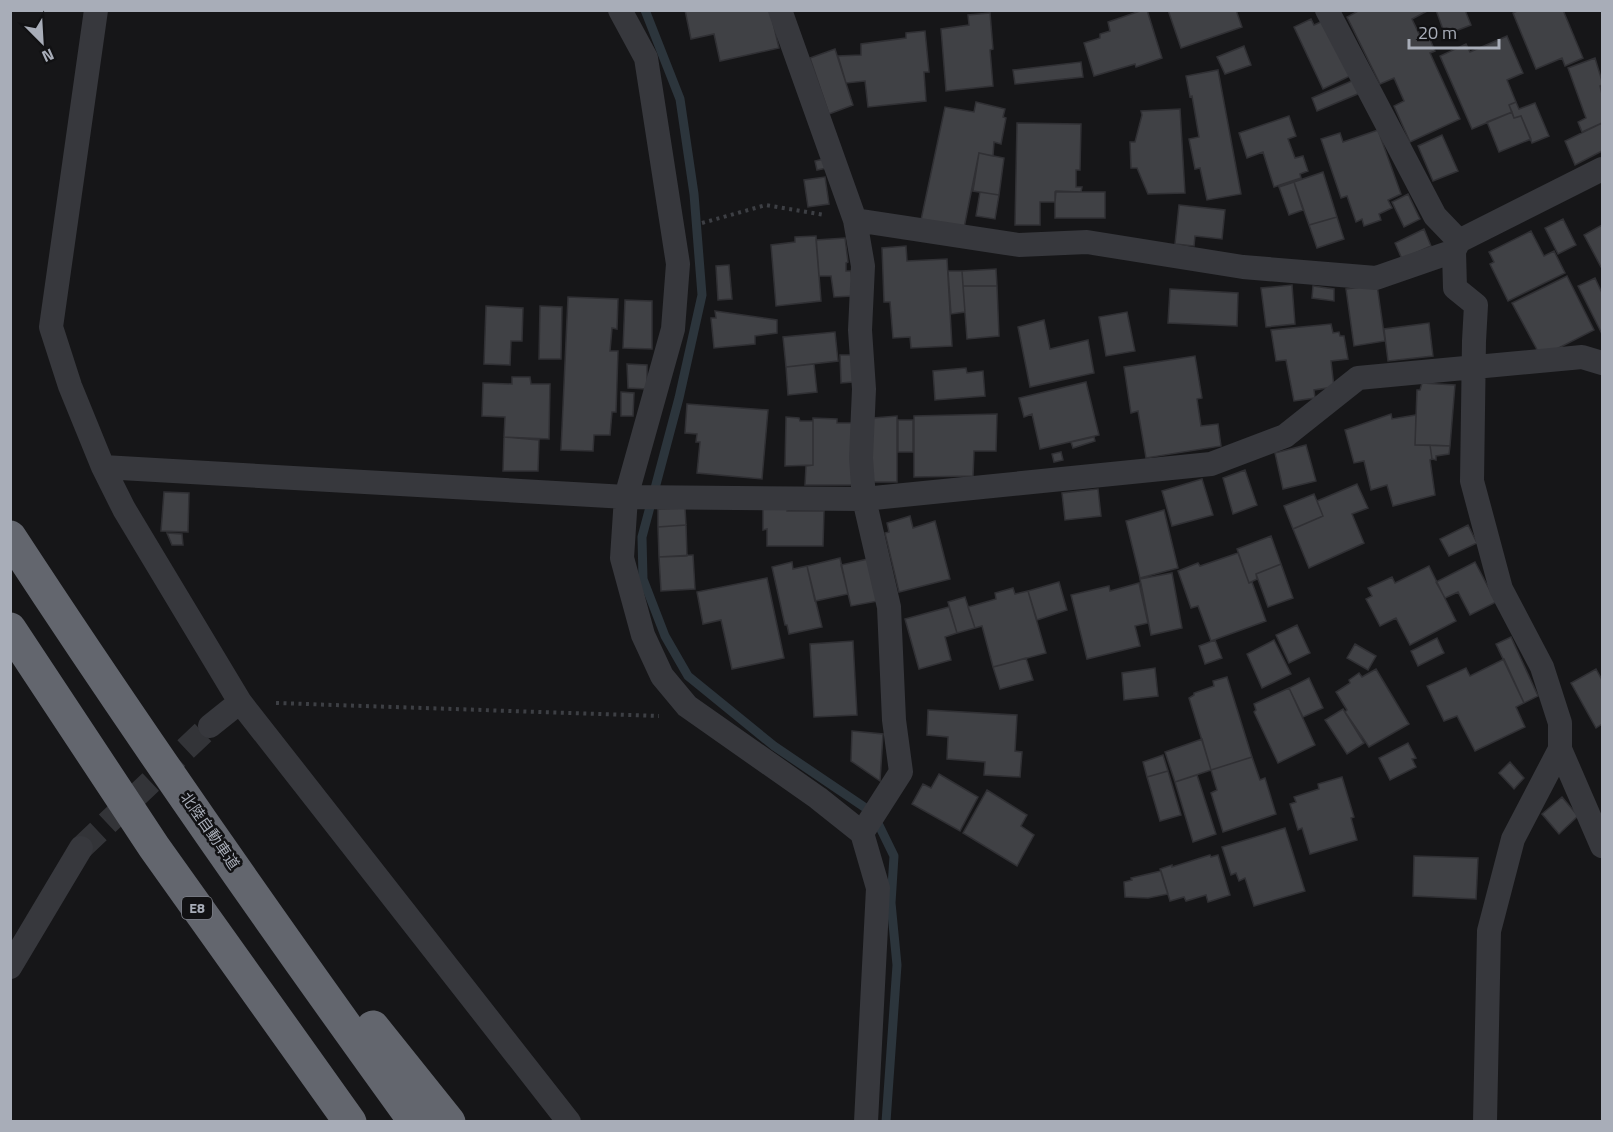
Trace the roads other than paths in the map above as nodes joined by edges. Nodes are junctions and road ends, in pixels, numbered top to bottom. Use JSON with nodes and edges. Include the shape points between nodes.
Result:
{"nodes":[{"id":1,"x":96,"y":10,"type":"edge"},
{"id":2,"x":620,"y":10,"type":"edge"},
{"id":3,"x":780,"y":10,"type":"edge"},
{"id":4,"x":1327,"y":10,"type":"edge"},
{"id":5,"x":1602,"y":169,"type":"edge"},
{"id":6,"x":855,"y":220,"type":"junction"},
{"id":7,"x":1456,"y":246,"type":"junction"},
{"id":8,"x":1602,"y":363,"type":"edge"},
{"id":9,"x":1473,"y":366,"type":"junction"},
{"id":10,"x":103,"y":466,"type":"junction"},
{"id":11,"x":626,"y":497,"type":"junction"},
{"id":12,"x":864,"y":499,"type":"junction"},
{"id":13,"x":10,"y":537,"type":"edge"},
{"id":14,"x":10,"y":629,"type":"edge"},
{"id":15,"x":240,"y":702,"type":"junction"},
{"id":16,"x":210,"y":726,"type":"tunnel mouth"},
{"id":17,"x":1560,"y":748,"type":"junction"},
{"id":18,"x":176,"y":783,"type":"junction"},
{"id":19,"x":862,"y":834,"type":"junction"},
{"id":20,"x":1602,"y":846,"type":"edge"},
{"id":21,"x":154,"y":847,"type":"junction"},
{"id":22,"x":81,"y":848,"type":"tunnel mouth"},
{"id":23,"x":10,"y":967,"type":"edge"},
{"id":24,"x":332,"y":1122,"type":"edge"},
{"id":25,"x":350,"y":1122,"type":"edge"},
{"id":26,"x":415,"y":1122,"type":"edge"},
{"id":27,"x":449,"y":1122,"type":"edge"},
{"id":28,"x":569,"y":1122,"type":"edge"},
{"id":29,"x":866,"y":1122,"type":"edge"},
{"id":30,"x":1485,"y":1122,"type":"edge"}],
"edges":[{"from":1,"to":10,"type":"street","via":[[51,327],[70,387]]},
{"from":2,"to":11,"type":"street","via":[[646,58],[678,264],[673,329]]},
{"from":3,"to":6,"type":"street"},
{"from":4,"to":7,"type":"street","via":[[1435,216]]},
{"from":5,"to":7,"type":"street"},
{"from":6,"to":7,"type":"street","via":[[1019,245],[1087,242],[1243,267],[1376,278]]},
{"from":6,"to":12,"type":"street","via":[[863,266],[860,330]]},
{"from":7,"to":9,"type":"street","via":[[1455,288],[1476,305]]},
{"from":8,"to":9,"type":"street","via":[[1582,357]]},
{"from":9,"to":12,"type":"street","via":[[1358,378],[1285,436],[1211,464]]},
{"from":9,"to":17,"type":"street","via":[[1472,481],[1501,589],[1542,667],[1560,723]]},
{"from":10,"to":11,"type":"street"},
{"from":10,"to":15,"type":"street","via":[[124,509]]},
{"from":11,"to":12,"type":"street"},
{"from":11,"to":19,"type":"street","via":[[622,558],[643,635],[662,676],[687,706],[819,798]]},
{"from":12,"to":19,"type":"street","via":[[889,608],[894,720],[902,772]]},
{"from":13,"to":18,"type":"highway","name":"北陸自動車道"},
{"from":14,"to":21,"type":"highway","number":"E8"},
{"from":15,"to":16,"type":"street"},
{"from":15,"to":28,"type":"street"},
{"from":17,"to":20,"type":"street"},
{"from":17,"to":30,"type":"street","via":[[1513,839],[1489,931]]},
{"from":18,"to":26,"type":"highway","name":"北陸自動車道"},
{"from":18,"to":27,"type":"highway"},
{"from":19,"to":29,"type":"street","via":[[878,888]]},
{"from":21,"to":24,"type":"highway","via":[[219,957]]},
{"from":21,"to":25,"type":"highway","number":"E8"},
{"from":22,"to":23,"type":"street"}]}
